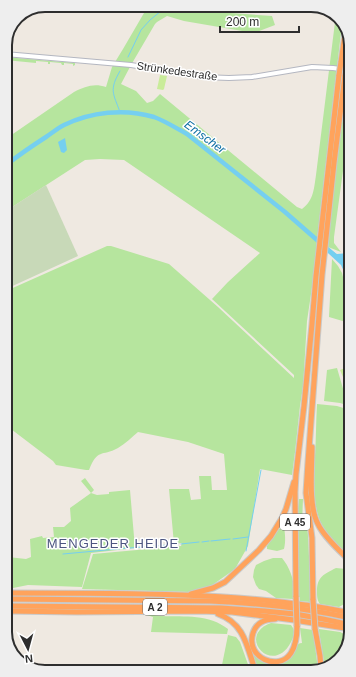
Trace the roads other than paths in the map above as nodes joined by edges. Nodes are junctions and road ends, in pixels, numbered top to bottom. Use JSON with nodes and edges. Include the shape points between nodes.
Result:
{"nodes":[{"id":1,"x":12,"y":55,"type":"edge"},
{"id":2,"x":344,"y":68,"type":"edge"},
{"id":3,"x":344,"y":69,"type":"edge"},
{"id":4,"x":327,"y":202,"type":"junction"},
{"id":5,"x":310,"y":418,"type":"junction"},
{"id":6,"x":296,"y":474,"type":"junction"},
{"id":7,"x":344,"y":554,"type":"edge"},
{"id":8,"x":12,"y":593,"type":"edge"},
{"id":9,"x":164,"y":595,"type":"junction"},
{"id":10,"x":12,"y":599,"type":"edge"},
{"id":11,"x":12,"y":606,"type":"edge"},
{"id":12,"x":12,"y":611,"type":"edge"},
{"id":13,"x":213,"y":612,"type":"junction"},
{"id":14,"x":344,"y":612,"type":"edge"},
{"id":15,"x":344,"y":617,"type":"edge"},
{"id":16,"x":294,"y":620,"type":"junction"},
{"id":17,"x":344,"y":624,"type":"edge"},
{"id":18,"x":344,"y":628,"type":"edge"},
{"id":19,"x":320,"y":663,"type":"edge"},
{"id":20,"x":253,"y":665,"type":"edge"}],
"edges":[{"from":1,"to":3,"type":"main road","name":"Strünkedestraße","via":[[126,64],[216,78],[246,77],[312,67]]},
{"from":2,"to":4,"type":"highway","number":"A 45","bridge":true},
{"from":4,"to":5,"type":"highway","number":"A 45","via":[[327,232]]},
{"from":4,"to":6,"type":"highway","number":"A 45","via":[[321,227]]},
{"from":5,"to":7,"type":"highway","via":[[314,515],[324,533]]},
{"from":5,"to":19,"type":"highway","number":"A 45","bridge":true,"via":[[306,493],[312,538],[313,600]]},
{"from":6,"to":9,"type":"highway","via":[[286,509],[271,536],[234,574],[219,586],[206,590]]},
{"from":6,"to":16,"type":"highway","number":"A 45","bridge":true,"via":[[295,644],[286,658],[272,662],[261,658],[253,646],[252,637],[259,624],[271,619]]},
{"from":8,"to":9,"type":"highway"},
{"from":9,"to":14,"type":"highway","via":[[258,599]]},
{"from":10,"to":15,"type":"highway","number":"A 2","via":[[238,602]]},
{"from":11,"to":17,"type":"highway","number":"A 2","via":[[221,608],[294,614]]},
{"from":12,"to":13,"type":"highway"},
{"from":13,"to":16,"type":"highway"},
{"from":13,"to":20,"type":"highway","via":[[233,622],[245,639]]},
{"from":16,"to":18,"type":"highway"}]}
